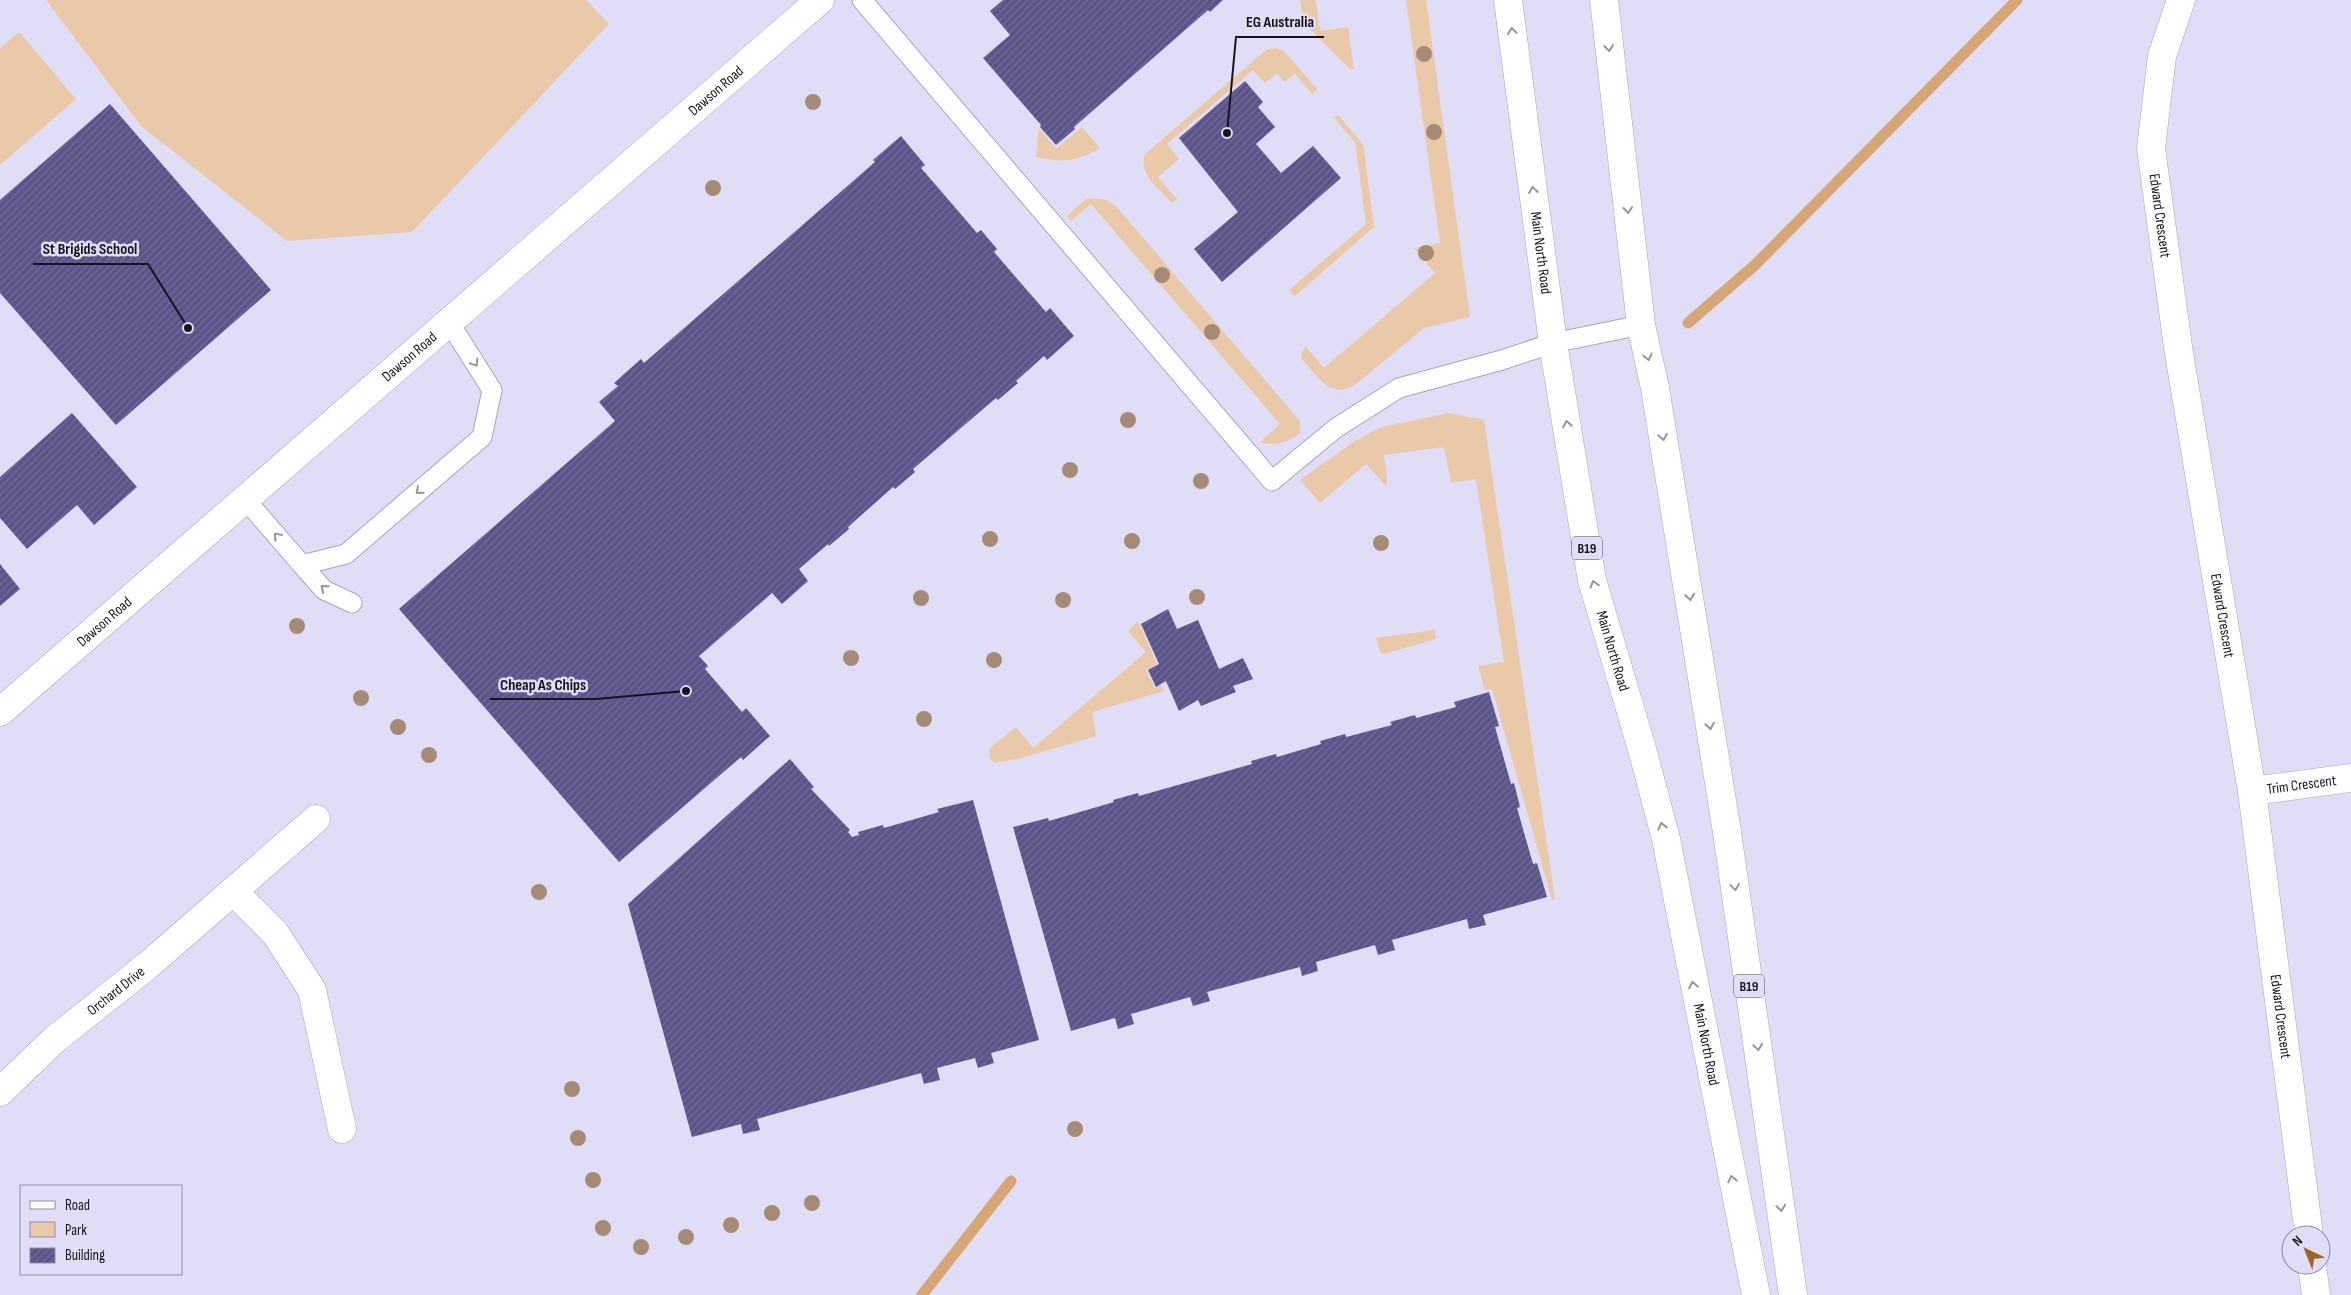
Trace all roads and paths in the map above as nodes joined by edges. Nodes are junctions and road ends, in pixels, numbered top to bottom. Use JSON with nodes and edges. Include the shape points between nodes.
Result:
{"nodes":[{"id":1,"x":820,"y":0,"type":"edge"},
{"id":2,"x":862,"y":0,"type":"edge"},
{"id":3,"x":1508,"y":0,"type":"edge"},
{"id":4,"x":1604,"y":0,"type":"edge"},
{"id":5,"x":2182,"y":0,"type":"edge"},
{"id":6,"x":449,"y":322,"type":"junction"},
{"id":7,"x":1641,"y":325,"type":"junction"},
{"id":8,"x":1553,"y":343,"type":"junction"},
{"id":9,"x":246,"y":499,"type":"junction"},
{"id":10,"x":302,"y":565,"type":"junction"},
{"id":11,"x":352,"y":603,"type":"dead end"},
{"id":12,"x":0,"y":712,"type":"edge"},
{"id":13,"x":2351,"y":778,"type":"edge"},
{"id":14,"x":2252,"y":791,"type":"junction"},
{"id":15,"x":316,"y":819,"type":"dead end"},
{"id":16,"x":233,"y":890,"type":"junction"},
{"id":17,"x":0,"y":1092,"type":"edge"},
{"id":18,"x":342,"y":1129,"type":"dead end"},
{"id":19,"x":2308,"y":1225,"type":"edge"},
{"id":20,"x":2313,"y":1275,"type":"edge"},
{"id":21,"x":1756,"y":1295,"type":"edge"},
{"id":22,"x":1793,"y":1295,"type":"edge"},
{"id":23,"x":2316,"y":1295,"type":"edge"}],
"edges":[{"from":1,"to":6,"type":"street","name":"Dawson Road"},
{"from":2,"to":8,"type":"lane","via":[[1272,481],[1336,428],[1399,388]]},
{"from":8,"to":3,"type":"street","name":"Main North Road","number":"B19","one_way":true},
{"from":4,"to":7,"type":"street","number":"B19","one_way":true},
{"from":5,"to":14,"type":"street","name":"Edward Crescent","via":[[2162,56],[2151,148],[2178,347]]},
{"from":6,"to":9,"type":"street","name":"Dawson Road"},
{"from":6,"to":10,"type":"lane","one_way":true,"via":[[492,390],[482,437],[346,554]]},
{"from":7,"to":8,"type":"lane"},
{"from":7,"to":22,"type":"street","number":"B19","one_way":true,"via":[[1655,388],[1724,812]]},
{"from":21,"to":8,"type":"street","name":"Main North Road","number":"B19","one_way":true,"via":[[1666,839],[1592,580]]},
{"from":10,"to":9,"type":"lane","one_way":true},
{"from":9,"to":12,"type":"street","name":"Dawson Road"},
{"from":11,"to":10,"type":"lane","one_way":true,"via":[[324,590]]},
{"from":13,"to":14,"type":"street","name":"Trim Crescent"},
{"from":14,"to":19,"type":"street","name":"Edward Crescent"},
{"from":15,"to":16,"type":"street","name":"Orchard Drive"},
{"from":16,"to":17,"type":"street","name":"Orchard Drive","via":[[147,966],[54,1040]]},
{"from":16,"to":18,"type":"street","via":[[275,933],[312,990]]},
{"from":20,"to":23,"type":"street"}]}
